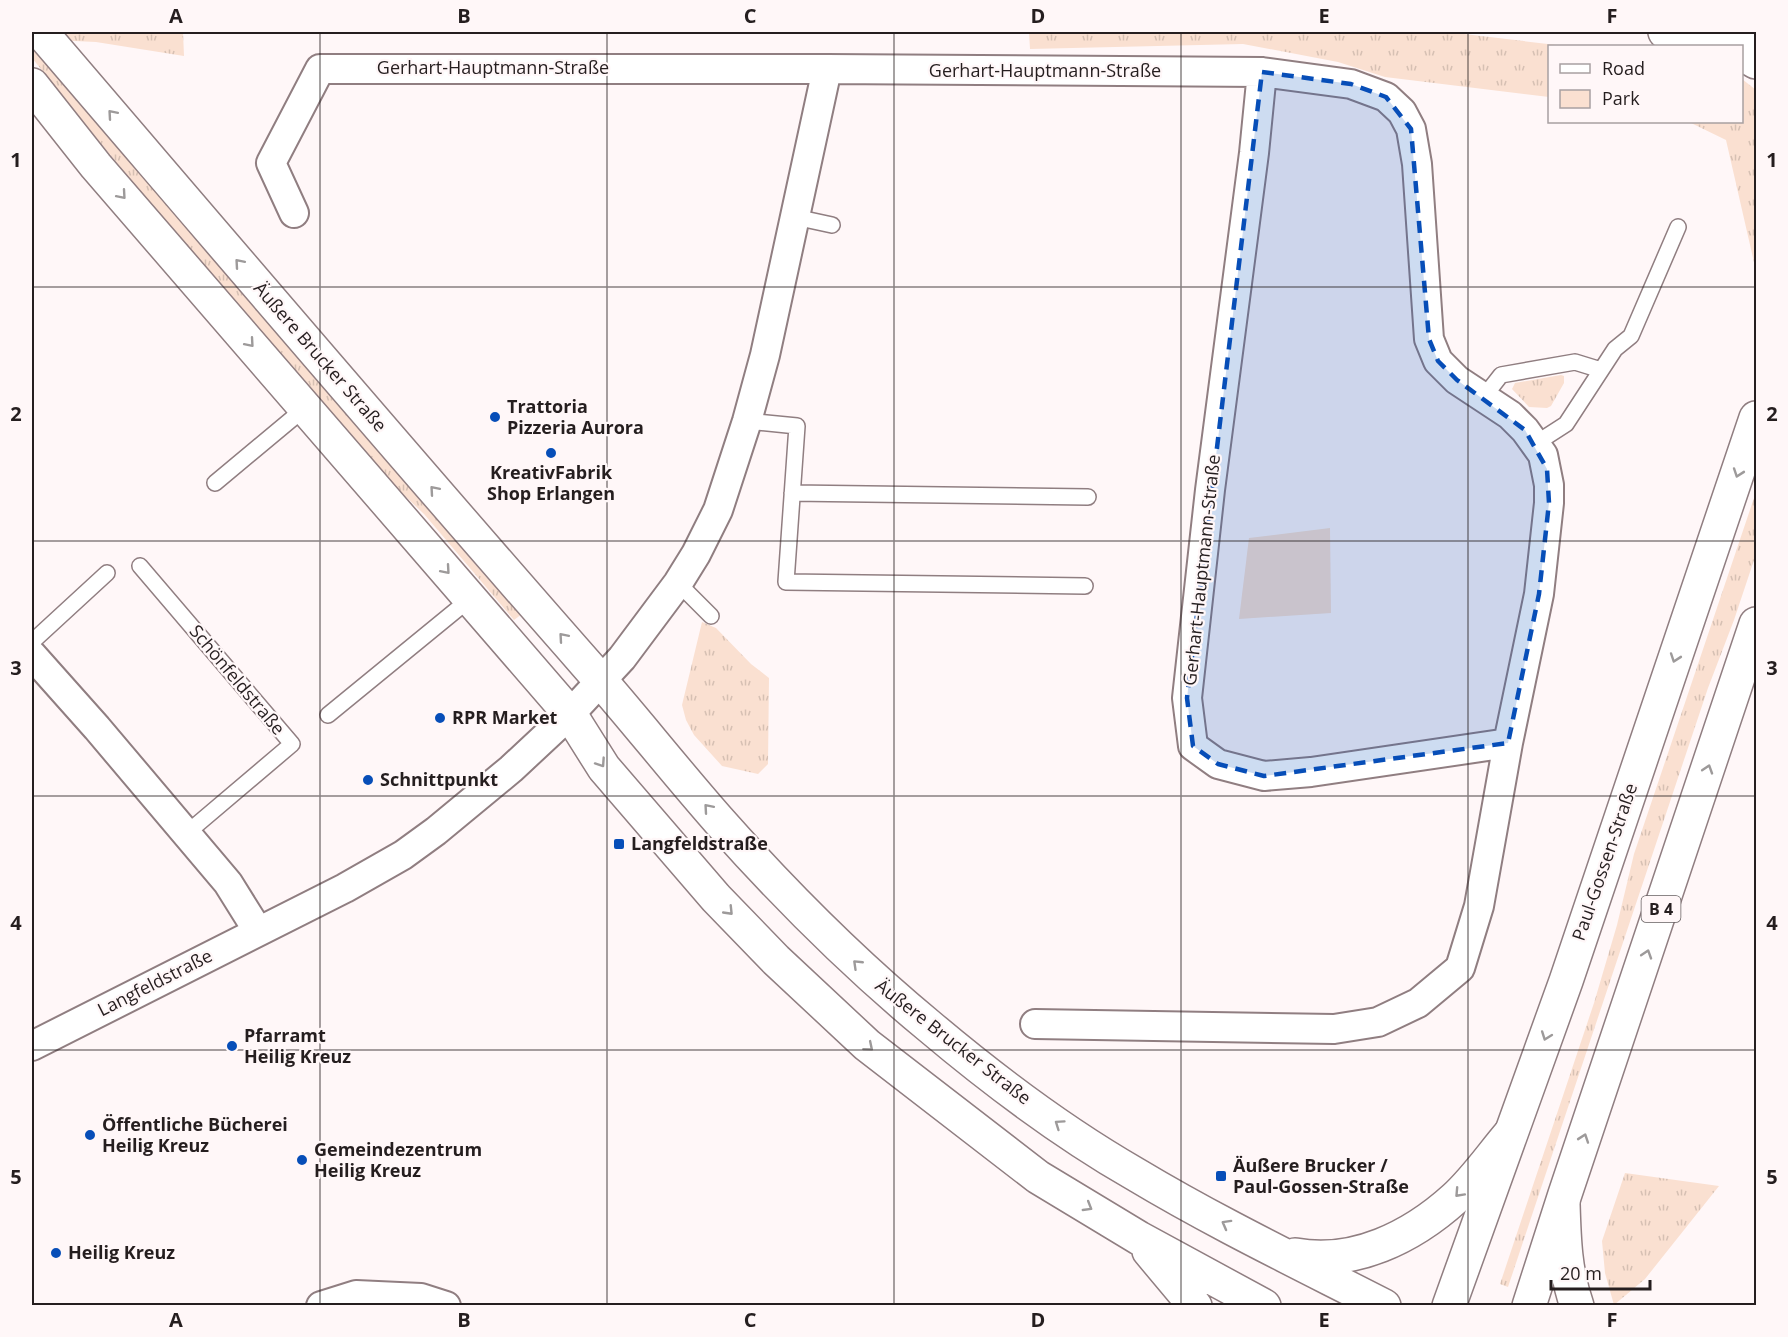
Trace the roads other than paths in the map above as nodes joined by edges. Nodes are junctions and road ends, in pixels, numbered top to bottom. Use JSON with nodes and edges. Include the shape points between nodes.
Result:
{"nodes":[{"id":1,"x":41,"y":32,"type":"edge"},
{"id":2,"x":1665,"y":32,"type":"edge"},
{"id":3,"x":1756,"y":35,"type":"edge"},
{"id":4,"x":1718,"y":45,"type":"edge"},
{"id":5,"x":827,"y":69,"type":"junction"},
{"id":6,"x":1262,"y":72,"type":"junction"},
{"id":7,"x":32,"y":85,"type":"edge"},
{"id":8,"x":294,"y":213,"type":"dead end"},
{"id":9,"x":795,"y":217,"type":"junction"},
{"id":10,"x":832,"y":225,"type":"dead end"},
{"id":11,"x":1678,"y":227,"type":"dead end"},
{"id":12,"x":1601,"y":370,"type":"junction"},
{"id":13,"x":1483,"y":398,"type":"junction"},
{"id":14,"x":305,"y":408,"type":"junction"},
{"id":15,"x":1756,"y":418,"type":"edge"},
{"id":16,"x":747,"y":421,"type":"junction"},
{"id":17,"x":1535,"y":444,"type":"junction"},
{"id":18,"x":215,"y":483,"type":"dead end"},
{"id":19,"x":792,"y":493,"type":"junction"},
{"id":20,"x":1088,"y":497,"type":"dead end"},
{"id":21,"x":140,"y":566,"type":"dead end"},
{"id":22,"x":107,"y":573,"type":"dead end"},
{"id":23,"x":678,"y":583,"type":"junction"},
{"id":24,"x":1085,"y":586,"type":"dead end"},
{"id":25,"x":471,"y":598,"type":"junction"},
{"id":26,"x":711,"y":616,"type":"dead end"},
{"id":27,"x":1756,"y":624,"type":"edge"},
{"id":28,"x":32,"y":642,"type":"edge"},
{"id":29,"x":32,"y":655,"type":"edge"},
{"id":30,"x":601,"y":681,"type":"junction"},
{"id":31,"x":570,"y":714,"type":"junction"},
{"id":32,"x":328,"y":715,"type":"dead end"},
{"id":33,"x":1508,"y":743,"type":"junction"},
{"id":34,"x":186,"y":833,"type":"junction"},
{"id":35,"x":258,"y":932,"type":"junction"},
{"id":36,"x":1035,"y":1024,"type":"dead end"},
{"id":37,"x":32,"y":1046,"type":"edge"},
{"id":38,"x":1511,"y":1132,"type":"junction"},
{"id":39,"x":1563,"y":1201,"type":"junction"},
{"id":40,"x":1139,"y":1238,"type":"junction"},
{"id":41,"x":1278,"y":1252,"type":"junction"},
{"id":42,"x":321,"y":1305,"type":"edge"},
{"id":43,"x":446,"y":1305,"type":"edge"},
{"id":44,"x":1195,"y":1305,"type":"edge"},
{"id":45,"x":1264,"y":1305,"type":"edge"},
{"id":46,"x":1384,"y":1305,"type":"edge"},
{"id":47,"x":1449,"y":1305,"type":"edge"},
{"id":48,"x":1529,"y":1305,"type":"edge"},
{"id":49,"x":1577,"y":1305,"type":"edge"}],
"edges":[{"from":30,"to":1,"type":"main road","name":"Äußere Brucker Straße","one_way":true},
{"from":2,"to":3,"type":"main road"},
{"from":2,"to":4,"type":"main road"},
{"from":5,"to":6,"type":"street","name":"Gerhart-Hauptmann-Straße"},
{"from":5,"to":8,"type":"street","name":"Gerhart-Hauptmann-Straße","via":[[320,69],[271,164]]},
{"from":5,"to":9,"type":"street"},
{"from":6,"to":13,"type":"street","name":"Gerhart-Hauptmann-Straße","via":[[1351,84],[1386,97],[1402,112],[1411,129],[1417,164],[1429,339],[1438,361]]},
{"from":6,"to":33,"type":"street","name":"Gerhart-Hauptmann-Straße","via":[[1187,698],[1193,746],[1218,764],[1264,776]]},
{"from":7,"to":14,"type":"main road","one_way":true,"via":[[96,166]]},
{"from":9,"to":10,"type":"lane"},
{"from":9,"to":16,"type":"street"},
{"from":11,"to":12,"type":"lane","via":[[1631,336],[1615,349]]},
{"from":12,"to":13,"type":"lane","via":[[1575,362],[1501,375]]},
{"from":12,"to":17,"type":"lane","via":[[1566,424]]},
{"from":13,"to":17,"type":"street","name":"Gerhart-Hauptmann-Straße","via":[[1510,415]]},
{"from":14,"to":18,"type":"lane"},
{"from":14,"to":25,"type":"main road","one_way":true},
{"from":15,"to":38,"type":"main road","name":"Paul-Gossen-Straße","one_way":true,"via":[[1566,981]]},
{"from":16,"to":19,"type":"lane","via":[[797,426]]},
{"from":16,"to":23,"type":"street","via":[[718,510]]},
{"from":17,"to":33,"type":"street","name":"Gerhart-Hauptmann-Straße","via":[[1547,469],[1549,503],[1539,594]]},
{"from":19,"to":20,"type":"lane"},
{"from":19,"to":24,"type":"lane","via":[[786,582]]},
{"from":21,"to":34,"type":"lane","name":"Schönfeldstraße","via":[[292,744]]},
{"from":22,"to":28,"type":"lane"},
{"from":23,"to":26,"type":"lane"},
{"from":23,"to":30,"type":"street"},
{"from":25,"to":31,"type":"main road"},
{"from":25,"to":32,"type":"lane"},
{"from":39,"to":27,"type":"main road","number":"B 4","one_way":true},
{"from":29,"to":34,"type":"street"},
{"from":30,"to":31,"type":"street"},
{"from":41,"to":30,"type":"main road","name":"Äußere Brucker Straße","one_way":true,"via":[[1133,1173],[999,1082],[929,1027],[872,978],[783,890]]},
{"from":31,"to":35,"type":"street","name":"Langfeldstraße","via":[[511,769],[403,855]]},
{"from":31,"to":40,"type":"main road","one_way":true,"via":[[604,768],[716,898],[867,1045],[1038,1177]]},
{"from":33,"to":36,"type":"street","name":"Gerhart-Hauptmann-Straße","via":[[1479,906],[1460,968],[1418,1003],[1377,1022],[1334,1029]]},
{"from":34,"to":35,"type":"street","via":[[228,883]]},
{"from":35,"to":37,"type":"street","name":"Langfeldstraße"},
{"from":38,"to":41,"type":"main road","one_way":true,"via":[[1456,1197],[1386,1244],[1328,1258]]},
{"from":38,"to":47,"type":"main road","name":"Paul-Gossen-Straße"},
{"from":39,"to":48,"type":"main road","number":"B 4"},
{"from":39,"to":49,"type":"main road","via":[[1564,1250]]},
{"from":40,"to":44,"type":"main road"},
{"from":40,"to":45,"type":"main road"},
{"from":41,"to":46,"type":"main road","name":"Äußere Brucker Straße"},
{"from":42,"to":43,"type":"street","via":[[356,1294],[421,1298]]}]}
